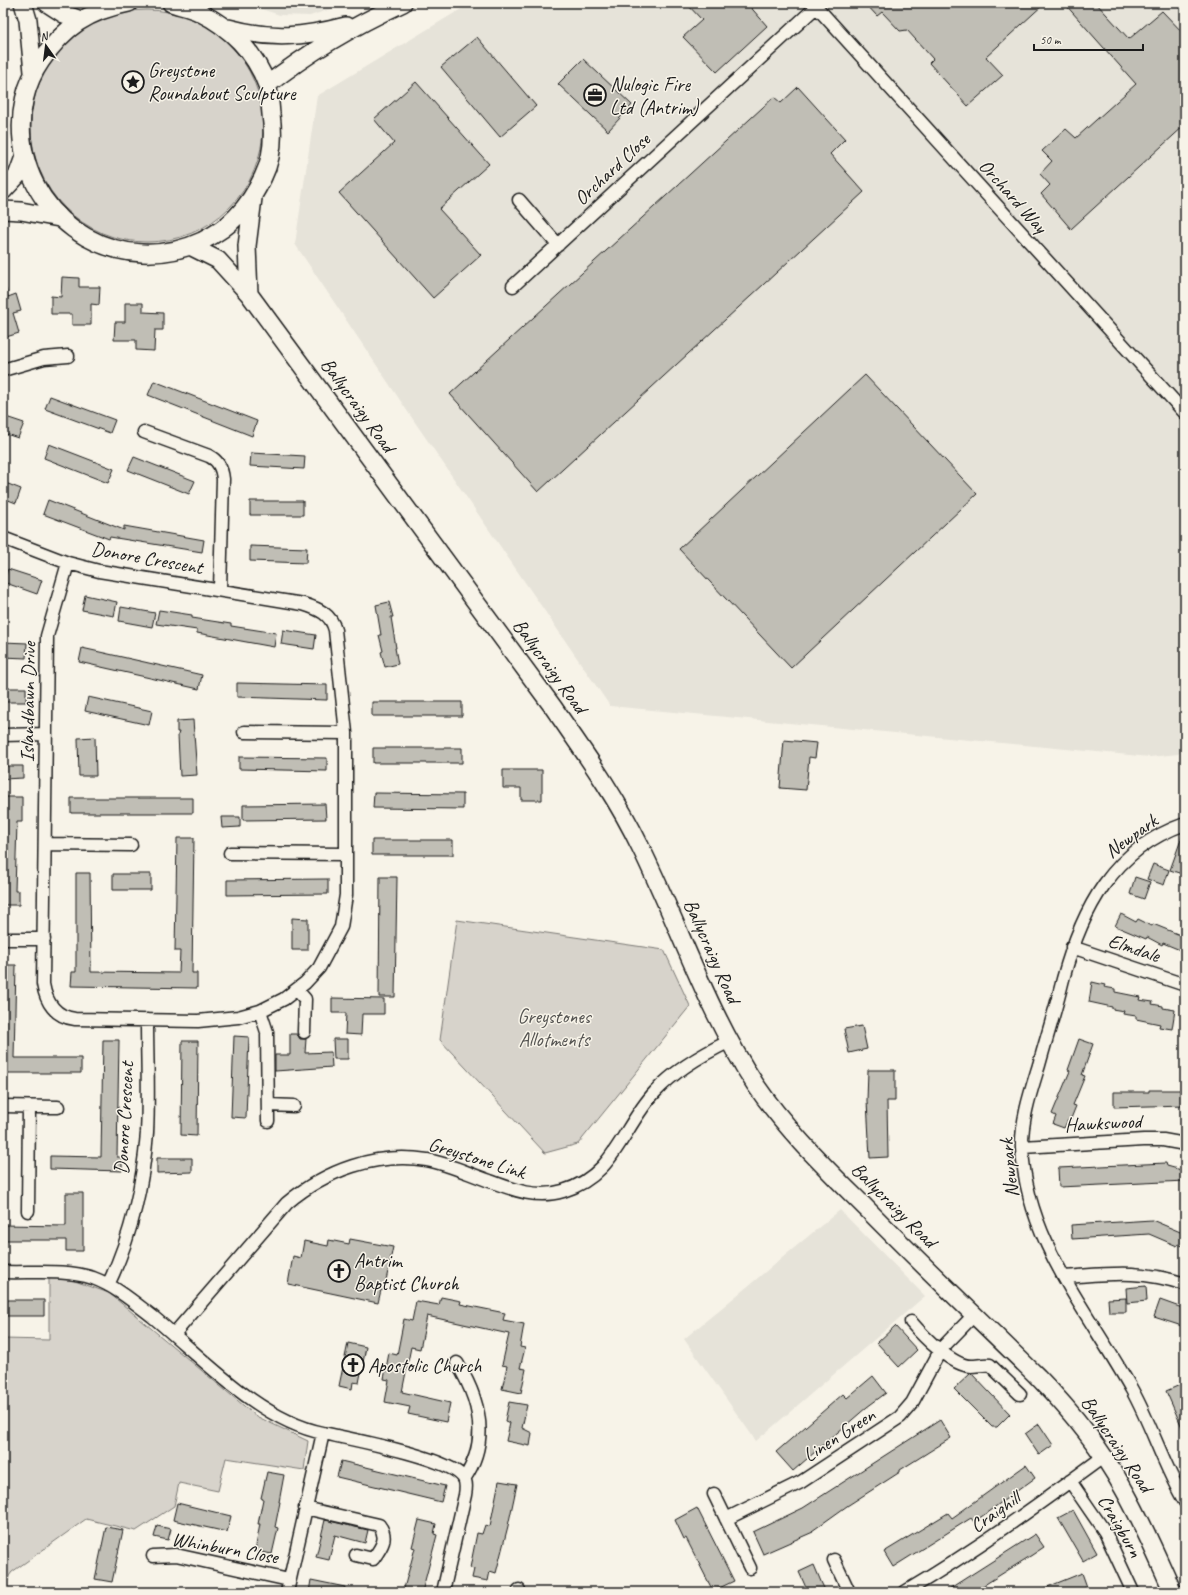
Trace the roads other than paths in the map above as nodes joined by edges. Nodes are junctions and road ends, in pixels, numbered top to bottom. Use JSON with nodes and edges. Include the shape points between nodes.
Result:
{"nodes":[{"id":1,"x":23,"y":3,"type":"edge"},
{"id":2,"x":47,"y":3,"type":"edge"},
{"id":3,"x":129,"y":3,"type":"edge"},
{"id":4,"x":170,"y":3,"type":"edge"},
{"id":5,"x":403,"y":3,"type":"edge"},
{"id":6,"x":815,"y":5,"type":"edge"},
{"id":7,"x":81,"y":20,"type":"junction"},
{"id":8,"x":360,"y":23,"type":"junction"},
{"id":9,"x":224,"y":27,"type":"junction"},
{"id":10,"x":33,"y":72,"type":"junction"},
{"id":11,"x":267,"y":86,"type":"junction"},
{"id":12,"x":24,"y":157,"type":"junction"},
{"id":13,"x":3,"y":190,"type":"edge"},
{"id":14,"x":253,"y":198,"type":"junction"},
{"id":15,"x":519,"y":200,"type":"dead end"},
{"id":16,"x":3,"y":210,"type":"edge"},
{"id":17,"x":59,"y":218,"type":"junction"},
{"id":18,"x":558,"y":245,"type":"junction"},
{"id":19,"x":190,"y":246,"type":"junction"},
{"id":20,"x":513,"y":286,"type":"dead end"},
{"id":21,"x":249,"y":294,"type":"junction"},
{"id":22,"x":68,"y":356,"type":"dead end"},
{"id":23,"x":3,"y":370,"type":"edge"},
{"id":24,"x":1185,"y":414,"type":"edge"},
{"id":25,"x":144,"y":432,"type":"dead end"},
{"id":26,"x":3,"y":538,"type":"edge"},
{"id":27,"x":68,"y":563,"type":"junction"},
{"id":28,"x":220,"y":590,"type":"junction"},
{"id":29,"x":244,"y":732,"type":"dead end"},
{"id":30,"x":346,"y":733,"type":"junction"},
{"id":31,"x":46,"y":734,"type":"junction"},
{"id":32,"x":3,"y":735,"type":"edge"},
{"id":33,"x":1185,"y":824,"type":"edge"},
{"id":34,"x":45,"y":844,"type":"junction"},
{"id":35,"x":131,"y":845,"type":"dead end"},
{"id":36,"x":230,"y":853,"type":"dead end"},
{"id":37,"x":346,"y":854,"type":"junction"},
{"id":38,"x":3,"y":939,"type":"edge"},
{"id":39,"x":44,"y":939,"type":"junction"},
{"id":40,"x":1072,"y":947,"type":"junction"},
{"id":41,"x":43,"y":984,"type":"joint"},
{"id":42,"x":1185,"y":985,"type":"edge"},
{"id":43,"x":297,"y":990,"type":"junction"},
{"id":44,"x":260,"y":1011,"type":"junction"},
{"id":45,"x":147,"y":1020,"type":"junction"},
{"id":46,"x":304,"y":1032,"type":"dead end"},
{"id":47,"x":730,"y":1041,"type":"junction"},
{"id":48,"x":268,"y":1105,"type":"junction"},
{"id":49,"x":3,"y":1106,"type":"edge"},
{"id":50,"x":294,"y":1106,"type":"dead end"},
{"id":51,"x":29,"y":1107,"type":"junction"},
{"id":52,"x":58,"y":1107,"type":"dead end"},
{"id":53,"x":268,"y":1121,"type":"dead end"},
{"id":54,"x":1185,"y":1144,"type":"edge"},
{"id":55,"x":1022,"y":1147,"type":"junction"},
{"id":56,"x":28,"y":1211,"type":"dead end"},
{"id":57,"x":3,"y":1272,"type":"edge"},
{"id":58,"x":1064,"y":1278,"type":"junction"},
{"id":59,"x":1185,"y":1284,"type":"edge"},
{"id":60,"x":108,"y":1285,"type":"junction"},
{"id":61,"x":974,"y":1315,"type":"junction"},
{"id":62,"x":911,"y":1322,"type":"dead end"},
{"id":63,"x":174,"y":1334,"type":"junction"},
{"id":64,"x":941,"y":1349,"type":"junction"},
{"id":65,"x":458,"y":1363,"type":"dead end"},
{"id":66,"x":1020,"y":1394,"type":"dead end"},
{"id":67,"x":323,"y":1433,"type":"junction"},
{"id":68,"x":1103,"y":1457,"type":"junction"},
{"id":69,"x":464,"y":1479,"type":"junction"},
{"id":70,"x":1070,"y":1481,"type":"junction"},
{"id":71,"x":714,"y":1494,"type":"dead end"},
{"id":72,"x":1185,"y":1502,"type":"edge"},
{"id":73,"x":305,"y":1508,"type":"junction"},
{"id":74,"x":726,"y":1519,"type":"junction"},
{"id":75,"x":356,"y":1555,"type":"dead end"},
{"id":76,"x":153,"y":1556,"type":"dead end"},
{"id":77,"x":834,"y":1560,"type":"dead end"},
{"id":78,"x":750,"y":1568,"type":"dead end"},
{"id":79,"x":289,"y":1580,"type":"junction"},
{"id":80,"x":287,"y":1592,"type":"edge"},
{"id":81,"x":444,"y":1592,"type":"edge"},
{"id":82,"x":849,"y":1592,"type":"edge"},
{"id":83,"x":905,"y":1592,"type":"edge"},
{"id":84,"x":1133,"y":1592,"type":"edge"},
{"id":85,"x":1173,"y":1592,"type":"edge"}],
"edges":[{"from":1,"to":10,"type":"main road","via":[[28,20]]},
{"from":2,"to":7,"type":"main road","via":[[64,14]]},
{"from":3,"to":7,"type":"main road","via":[[108,7]]},
{"from":4,"to":9,"type":"main road","via":[[198,11]]},
{"from":5,"to":8,"type":"main road"},
{"from":6,"to":18,"type":"street","name":"Orchard Close"},
{"from":6,"to":24,"type":"street","name":"Orchard Way"},
{"from":7,"to":10,"type":"main road","via":[[53,43]]},
{"from":8,"to":9,"type":"main road","via":[[312,35],[283,37],[252,34]]},
{"from":8,"to":11,"type":"main road","via":[[290,67]]},
{"from":9,"to":11,"type":"main road","via":[[250,53]]},
{"from":10,"to":12,"type":"main road","via":[[22,114]]},
{"from":11,"to":14,"type":"main road","via":[[274,137],[267,169]]},
{"from":12,"to":13,"type":"main road","via":[[17,176]]},
{"from":12,"to":17,"type":"main road","via":[[37,190]]},
{"from":14,"to":19,"type":"main road","via":[[235,218],[214,235]]},
{"from":14,"to":21,"type":"main road","via":[[247,246]]},
{"from":15,"to":18,"type":"street"},
{"from":16,"to":17,"type":"main road"},
{"from":17,"to":19,"type":"main road","via":[[92,241],[124,251],[150,254]]},
{"from":18,"to":20,"type":"street","name":"Orchard Close"},
{"from":19,"to":21,"type":"main road","name":"Ballycraigy Road","via":[[218,260]]},
{"from":21,"to":47,"type":"main road","name":"Ballycraigy Road","via":[[594,765],[640,845],[696,974]]},
{"from":22,"to":23,"type":"street","via":[[44,358]]},
{"from":25,"to":28,"type":"street","name":"Donore Crescent","via":[[209,456],[216,460],[220,467],[223,479]]},
{"from":26,"to":27,"type":"street","name":"Donore Crescent"},
{"from":27,"to":28,"type":"street","name":"Donore Crescent","via":[[99,571]]},
{"from":27,"to":31,"type":"street","name":"Islandbawn Drive","via":[[47,636]]},
{"from":28,"to":30,"type":"street","name":"Donore Crescent","via":[[303,604],[320,610],[329,617],[335,630]]},
{"from":29,"to":30,"type":"street"},
{"from":30,"to":37,"type":"street","name":"Donore Crescent"},
{"from":31,"to":32,"type":"street"},
{"from":31,"to":34,"type":"street","name":"Islandbawn Drive"},
{"from":33,"to":40,"type":"street","name":"Newpark","via":[[1152,840],[1111,873],[1098,892]]},
{"from":34,"to":35,"type":"street"},
{"from":34,"to":39,"type":"street","name":"Islandbawn Drive"},
{"from":36,"to":37,"type":"street"},
{"from":37,"to":43,"type":"street","name":"Donore Crescent","via":[[346,895],[341,928],[318,968]]},
{"from":38,"to":39,"type":"street"},
{"from":39,"to":41,"type":"street","name":"Islandbawn Drive"},
{"from":40,"to":42,"type":"street","name":"Elmdale"},
{"from":40,"to":55,"type":"street","name":"Newpark","via":[[1028,1101]]},
{"from":41,"to":45,"type":"street","name":"Donore Crescent","via":[[49,1004],[66,1017]]},
{"from":43,"to":44,"type":"street","name":"Donore Crescent"},
{"from":43,"to":46,"type":"street","via":[[305,999]]},
{"from":44,"to":45,"type":"street","name":"Donore Crescent","via":[[216,1021]]},
{"from":44,"to":48,"type":"street","via":[[267,1032]]},
{"from":45,"to":60,"type":"street","name":"Donore Crescent","via":[[147,1131],[144,1164],[126,1240]]},
{"from":47,"to":61,"type":"main road","name":"Ballycraigy Road","via":[[765,1098],[791,1131]]},
{"from":47,"to":63,"type":"street","name":"Greystone Link","via":[[694,1060],[662,1085],[645,1104],[608,1161],[592,1178],[573,1188],[549,1194],[522,1192],[444,1164],[403,1158],[366,1162],[330,1175],[287,1203]]},
{"from":48,"to":50,"type":"street"},
{"from":48,"to":53,"type":"street"},
{"from":49,"to":51,"type":"street"},
{"from":51,"to":52,"type":"street"},
{"from":51,"to":56,"type":"street"},
{"from":54,"to":55,"type":"street","name":"Hawkswood","via":[[1144,1140]]},
{"from":55,"to":58,"type":"street","name":"Newpark","via":[[1025,1179],[1034,1210],[1053,1259]]},
{"from":57,"to":60,"type":"street","via":[[68,1273],[95,1279]]},
{"from":58,"to":59,"type":"street","via":[[1130,1273],[1160,1276]]},
{"from":58,"to":72,"type":"street","name":"Newpark","via":[[1132,1390]]},
{"from":60,"to":63,"type":"street"},
{"from":61,"to":64,"type":"street","name":"Linen Green"},
{"from":61,"to":68,"type":"main road","name":"Ballycraigy Road","via":[[1056,1395]]},
{"from":62,"to":64,"type":"street","via":[[923,1336]]},
{"from":63,"to":67,"type":"street","via":[[267,1410],[294,1425]]},
{"from":64,"to":66,"type":"street","via":[[957,1362],[971,1366],[990,1365]]},
{"from":64,"to":74,"type":"street","name":"Linen Green","via":[[912,1403],[900,1417],[801,1482]]},
{"from":65,"to":69,"type":"street","via":[[474,1394],[479,1415],[478,1443]]},
{"from":67,"to":69,"type":"street","via":[[396,1449],[447,1467]]},
{"from":67,"to":73,"type":"street"},
{"from":68,"to":70,"type":"street","name":"Craighill"},
{"from":68,"to":85,"type":"main road","name":"Ballycraigy Road","via":[[1143,1525]]},
{"from":69,"to":81,"type":"street","via":[[465,1495]]},
{"from":70,"to":83,"type":"street","name":"Craighill","via":[[961,1559]]},
{"from":70,"to":84,"type":"street","name":"Craigburn","via":[[1105,1532]]},
{"from":71,"to":74,"type":"street"},
{"from":73,"to":75,"type":"street","via":[[372,1522],[379,1526],[384,1534],[384,1541],[373,1559]]},
{"from":73,"to":79,"type":"street"},
{"from":74,"to":78,"type":"street"},
{"from":76,"to":79,"type":"street","name":"Whinburn Close","via":[[176,1555]]},
{"from":77,"to":82,"type":"street"},
{"from":79,"to":80,"type":"street"}]}
